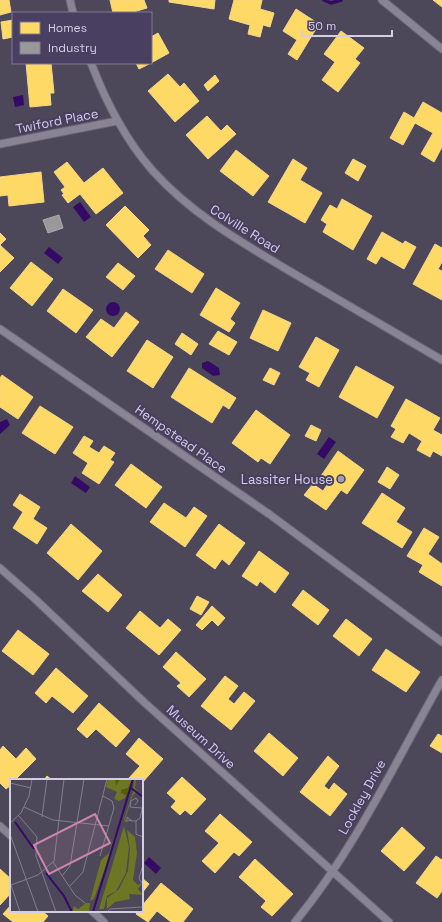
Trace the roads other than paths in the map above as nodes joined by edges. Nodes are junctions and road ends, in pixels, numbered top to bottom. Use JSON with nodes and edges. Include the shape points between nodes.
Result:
{"nodes":[{"id":1,"x":70,"y":0,"type":"edge"},
{"id":2,"x":382,"y":0,"type":"edge"},
{"id":3,"x":73,"y":12,"type":"edge"},
{"id":4,"x":442,"y":49,"type":"edge"},
{"id":5,"x":91,"y":64,"type":"edge"},
{"id":6,"x":117,"y":121,"type":"junction"},
{"id":7,"x":0,"y":144,"type":"edge"},
{"id":8,"x":0,"y":330,"type":"edge"},
{"id":9,"x":442,"y":360,"type":"edge"},
{"id":10,"x":0,"y":568,"type":"edge"},
{"id":11,"x":442,"y":642,"type":"edge"},
{"id":12,"x":442,"y":680,"type":"edge"},
{"id":13,"x":0,"y":826,"type":"edge"},
{"id":14,"x":10,"y":835,"type":"edge"},
{"id":15,"x":333,"y":872,"type":"junction"},
{"id":16,"x":93,"y":912,"type":"edge"},
{"id":17,"x":104,"y":922,"type":"edge"},
{"id":18,"x":296,"y":922,"type":"edge"},
{"id":19,"x":388,"y":922,"type":"edge"}],
"edges":[{"from":1,"to":3,"type":"street"},
{"from":2,"to":4,"type":"street"},
{"from":5,"to":6,"type":"street","name":"Colville Road"},
{"from":6,"to":7,"type":"street","name":"Twiford Place"},
{"from":6,"to":9,"type":"street","name":"Colville Road","via":[[152,170],[195,211],[215,226]]},
{"from":8,"to":11,"type":"street","name":"Hempstead Place","via":[[265,512]]},
{"from":10,"to":15,"type":"street","name":"Museum Drive","via":[[150,708]]},
{"from":12,"to":15,"type":"street","name":"Lockley Drive"},
{"from":13,"to":14,"type":"street"},
{"from":15,"to":18,"type":"street","name":"Lockley Drive"},
{"from":15,"to":19,"type":"street","name":"Museum Drive"},
{"from":16,"to":17,"type":"street"}]}
